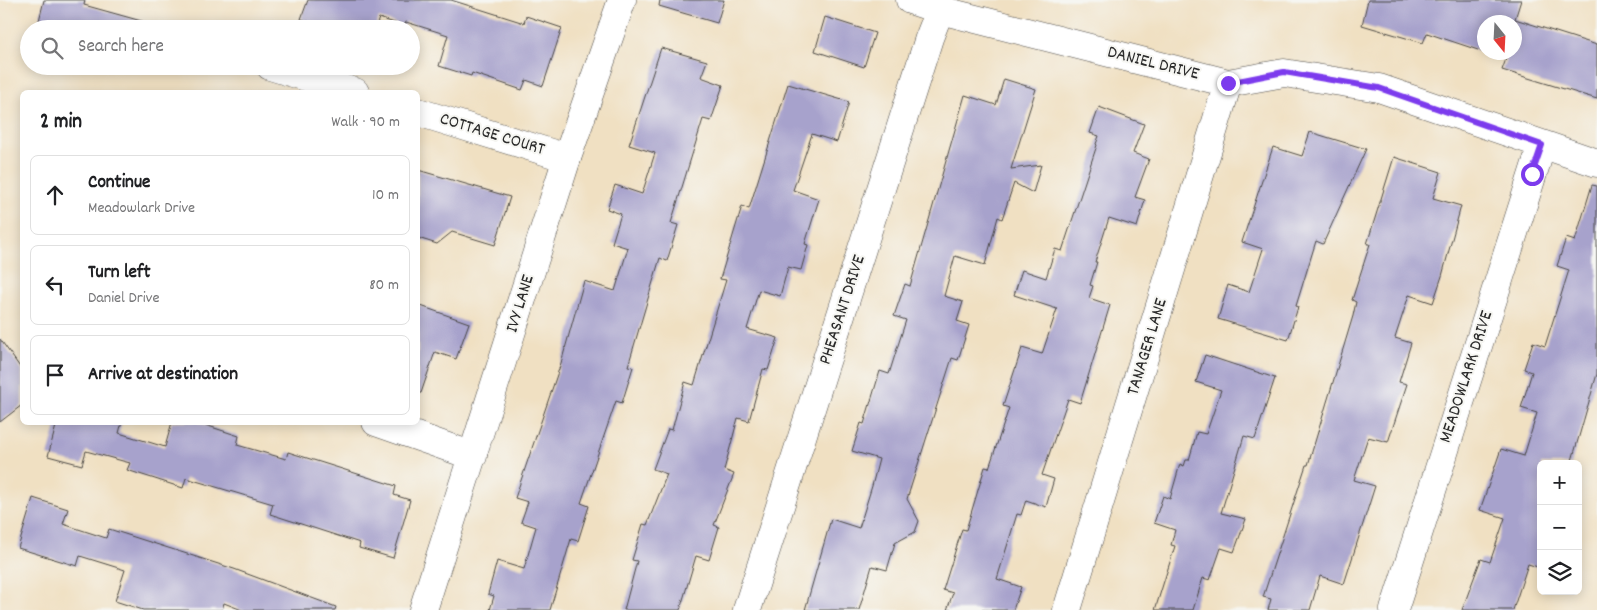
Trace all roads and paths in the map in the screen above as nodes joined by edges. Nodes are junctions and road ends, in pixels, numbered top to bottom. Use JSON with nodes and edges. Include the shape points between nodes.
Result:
{"nodes":[{"id":1,"x":622,"y":0,"type":"edge"},
{"id":2,"x":910,"y":0,"type":"edge"},
{"id":3,"x":940,"y":10,"type":"junction"},
{"id":4,"x":299,"y":75,"type":"edge"},
{"id":5,"x":1228,"y":83,"type":"junction"},
{"id":6,"x":348,"y":90,"type":"edge"},
{"id":7,"x":420,"y":113,"type":"edge"},
{"id":8,"x":1542,"y":145,"type":"junction"},
{"id":9,"x":567,"y":158,"type":"junction"},
{"id":10,"x":1597,"y":163,"type":"edge"},
{"id":11,"x":385,"y":425,"type":"edge"},
{"id":12,"x":473,"y":456,"type":"junction"},
{"id":13,"x":423,"y":610,"type":"edge"},
{"id":14,"x":747,"y":610,"type":"edge"},
{"id":15,"x":1067,"y":610,"type":"edge"},
{"id":16,"x":1394,"y":610,"type":"edge"}],
"edges":[{"from":1,"to":9,"type":"street","name":"IVY LANE"},
{"from":2,"to":3,"type":"street","name":"DANIEL DRIVE"},
{"from":3,"to":5,"type":"street","name":"DANIEL DRIVE"},
{"from":3,"to":14,"type":"street","name":"PHEASANT DRIVE"},
{"from":4,"to":6,"type":"street"},
{"from":5,"to":8,"type":"street","name":"DANIEL DRIVE","via":[[1284,72],[1379,88]]},
{"from":5,"to":15,"type":"street","name":"TANAGER LANE"},
{"from":7,"to":9,"type":"street","name":"COTTAGE COURT"},
{"from":8,"to":10,"type":"street","name":"DANIEL DRIVE"},
{"from":8,"to":16,"type":"street","name":"MEADOWLARK DRIVE"},
{"from":9,"to":12,"type":"street","name":"IVY LANE"},
{"from":11,"to":12,"type":"street"},
{"from":12,"to":13,"type":"street","name":"IVY LANE"}]}
